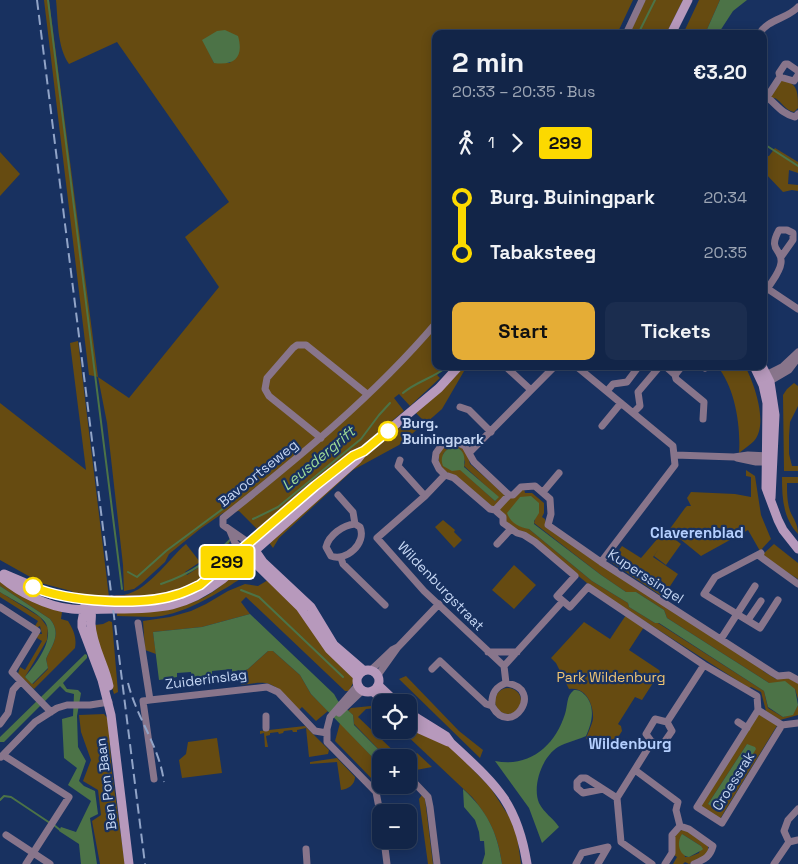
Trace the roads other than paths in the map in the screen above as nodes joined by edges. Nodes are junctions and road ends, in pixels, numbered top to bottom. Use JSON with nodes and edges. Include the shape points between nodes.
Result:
{"nodes":[{"id":1,"x":642,"y":0,"type":"edge"},
{"id":2,"x":688,"y":0,"type":"edge"},
{"id":3,"x":798,"y":7,"type":"edge"},
{"id":4,"x":628,"y":30,"type":"edge"},
{"id":5,"x":673,"y":30,"type":"edge"},
{"id":6,"x":763,"y":30,"type":"edge"},
{"id":7,"x":798,"y":73,"type":"edge"},
{"id":8,"x":780,"y":76,"type":"junction"},
{"id":9,"x":767,"y":93,"type":"edge"},
{"id":10,"x":767,"y":97,"type":"edge"},
{"id":11,"x":798,"y":114,"type":"edge"},
{"id":12,"x":781,"y":256,"type":"dead end"},
{"id":13,"x":767,"y":286,"type":"edge"},
{"id":14,"x":767,"y":288,"type":"edge"},
{"id":15,"x":798,"y":309,"type":"edge"},
{"id":16,"x":432,"y":327,"type":"edge"},
{"id":17,"x":798,"y":352,"type":"edge"},
{"id":18,"x":798,"y":358,"type":"edge"},
{"id":19,"x":455,"y":370,"type":"edge"},
{"id":20,"x":509,"y":370,"type":"edge"},
{"id":21,"x":551,"y":370,"type":"edge"},
{"id":22,"x":581,"y":370,"type":"edge"},
{"id":23,"x":636,"y":370,"type":"edge"},
{"id":24,"x":657,"y":370,"type":"edge"},
{"id":25,"x":670,"y":370,"type":"edge"},
{"id":26,"x":679,"y":370,"type":"edge"},
{"id":27,"x":675,"y":375,"type":"junction"},
{"id":28,"x":764,"y":377,"type":"edge"},
{"id":29,"x":531,"y":390,"type":"junction"},
{"id":30,"x":606,"y":391,"type":"junction"},
{"id":31,"x":367,"y":394,"type":"junction"},
{"id":32,"x":620,"y":402,"type":"junction"},
{"id":33,"x":460,"y":407,"type":"dead end"},
{"id":34,"x":633,"y":413,"type":"junction"},
{"id":35,"x":703,"y":419,"type":"dead end"},
{"id":36,"x":602,"y":426,"type":"dead end"},
{"id":37,"x":491,"y":432,"type":"junction"},
{"id":38,"x":321,"y":438,"type":"junction"},
{"id":39,"x":470,"y":453,"type":"junction"},
{"id":40,"x":675,"y":455,"type":"junction"},
{"id":41,"x":770,"y":459,"type":"junction"},
{"id":42,"x":400,"y":460,"type":"dead end"},
{"id":43,"x":560,"y":473,"type":"dead end"},
{"id":44,"x":445,"y":475,"type":"junction"},
{"id":45,"x":543,"y":492,"type":"junction"},
{"id":46,"x":509,"y":494,"type":"junction"},
{"id":47,"x":338,"y":495,"type":"dead end"},
{"id":48,"x":425,"y":496,"type":"junction"},
{"id":49,"x":495,"y":510,"type":"junction"},
{"id":50,"x":355,"y":524,"type":"junction"},
{"id":51,"x":511,"y":529,"type":"junction"},
{"id":52,"x":229,"y":531,"type":"junction"},
{"id":53,"x":362,"y":537,"type":"junction"},
{"id":54,"x":377,"y":538,"type":"junction"},
{"id":55,"x":497,"y":544,"type":"dead end"},
{"id":56,"x":252,"y":546,"type":"junction"},
{"id":57,"x":798,"y":549,"type":"edge"},
{"id":58,"x":244,"y":553,"type":"junction"},
{"id":59,"x":341,"y":558,"type":"junction"},
{"id":60,"x":601,"y":562,"type":"junction"},
{"id":61,"x":0,"y":574,"type":"edge"},
{"id":62,"x":798,"y":584,"type":"edge"},
{"id":63,"x":755,"y":586,"type":"dead end"},
{"id":64,"x":87,"y":600,"type":"junction"},
{"id":65,"x":778,"y":600,"type":"dead end"},
{"id":66,"x":563,"y":601,"type":"junction"},
{"id":67,"x":760,"y":602,"type":"dead end"},
{"id":68,"x":439,"y":604,"type":"junction"},
{"id":69,"x":385,"y":605,"type":"dead end"},
{"id":70,"x":0,"y":607,"type":"edge"},
{"id":71,"x":87,"y":609,"type":"junction"},
{"id":72,"x":737,"y":613,"type":"junction"},
{"id":73,"x":748,"y":620,"type":"junction"},
{"id":74,"x":138,"y":623,"type":"dead end"},
{"id":75,"x":720,"y":639,"type":"junction"},
{"id":76,"x":488,"y":652,"type":"junction"},
{"id":77,"x":517,"y":652,"type":"junction"},
{"id":78,"x":704,"y":665,"type":"junction"},
{"id":79,"x":504,"y":666,"type":"junction"},
{"id":80,"x":432,"y":669,"type":"dead end"},
{"id":81,"x":367,"y":673,"type":"junction"},
{"id":82,"x":798,"y":679,"type":"edge"},
{"id":83,"x":21,"y":680,"type":"junction"},
{"id":84,"x":506,"y":683,"type":"junction"},
{"id":85,"x":360,"y":688,"type":"junction"},
{"id":86,"x":375,"y":688,"type":"junction"},
{"id":87,"x":380,"y":694,"type":"edge"},
{"id":88,"x":384,"y":694,"type":"edge"},
{"id":89,"x":150,"y":700,"type":"junction"},
{"id":90,"x":108,"y":702,"type":"junction"},
{"id":91,"x":492,"y":706,"type":"junction"},
{"id":92,"x":51,"y":709,"type":"junction"},
{"id":93,"x":758,"y":710,"type":"junction"},
{"id":94,"x":266,"y":716,"type":"dead end"},
{"id":95,"x":417,"y":718,"type":"edge"},
{"id":96,"x":667,"y":722,"type":"junction"},
{"id":97,"x":738,"y":722,"type":"dead end"},
{"id":98,"x":798,"y":723,"type":"edge"},
{"id":99,"x":0,"y":724,"type":"edge"},
{"id":100,"x":782,"y":725,"type":"junction"},
{"id":101,"x":417,"y":727,"type":"edge"},
{"id":102,"x":266,"y":728,"type":"dead end"},
{"id":103,"x":747,"y":728,"type":"junction"},
{"id":104,"x":326,"y":733,"type":"junction"},
{"id":105,"x":652,"y":742,"type":"junction"},
{"id":106,"x":450,"y":743,"type":"junction"},
{"id":107,"x":2,"y":756,"type":"edge"},
{"id":108,"x":635,"y":770,"type":"junction"},
{"id":109,"x":154,"y":780,"type":"dead end"},
{"id":110,"x":417,"y":785,"type":"edge"},
{"id":111,"x":372,"y":788,"type":"edge"},
{"id":112,"x":603,"y":789,"type":"dead end"},
{"id":113,"x":617,"y":798,"type":"junction"},
{"id":114,"x":798,"y":809,"type":"edge"},
{"id":115,"x":680,"y":826,"type":"junction"},
{"id":116,"x":6,"y":835,"type":"dead end"},
{"id":117,"x":798,"y":840,"type":"edge"},
{"id":118,"x":621,"y":842,"type":"junction"},
{"id":119,"x":789,"y":842,"type":"junction"},
{"id":120,"x":608,"y":847,"type":"junction"},
{"id":121,"x":306,"y":849,"type":"dead end"},
{"id":122,"x":385,"y":849,"type":"edge"},
{"id":123,"x":33,"y":853,"type":"junction"},
{"id":124,"x":26,"y":864,"type":"edge"},
{"id":125,"x":50,"y":864,"type":"edge"},
{"id":126,"x":129,"y":864,"type":"edge"},
{"id":127,"x":307,"y":864,"type":"edge"},
{"id":128,"x":387,"y":864,"type":"edge"},
{"id":129,"x":437,"y":864,"type":"edge"},
{"id":130,"x":527,"y":864,"type":"edge"},
{"id":131,"x":576,"y":864,"type":"edge"},
{"id":132,"x":598,"y":864,"type":"edge"},
{"id":133,"x":652,"y":864,"type":"edge"},
{"id":134,"x":665,"y":864,"type":"edge"},
{"id":135,"x":694,"y":864,"type":"edge"},
{"id":136,"x":774,"y":864,"type":"edge"}],
"edges":[{"from":1,"to":4,"type":"street"},
{"from":2,"to":5,"type":"street"},
{"from":3,"to":6,"type":"street"},
{"from":7,"to":8,"type":"street","via":[[794,81]]},
{"from":7,"to":8,"type":"street","via":[[785,64]]},
{"from":8,"to":9,"type":"street"},
{"from":10,"to":11,"type":"street","via":[[791,116]]},
{"from":12,"to":13,"type":"street","via":[[781,265]]},
{"from":14,"to":15,"type":"street"},
{"from":16,"to":31,"type":"street","name":"Bavoortseweg"},
{"from":17,"to":28,"type":"street","via":[[782,367]]},
{"from":18,"to":28,"type":"street","via":[[790,370]]},
{"from":19,"to":56,"type":"street","via":[[357,460]]},
{"from":20,"to":29,"type":"street"},
{"from":21,"to":29,"type":"street"},
{"from":22,"to":30,"type":"street"},
{"from":23,"to":30,"type":"street","via":[[627,382],[613,384]]},
{"from":24,"to":34,"type":"street","via":[[638,392],[640,406]]},
{"from":25,"to":27,"type":"street"},
{"from":26,"to":27,"type":"street"},
{"from":27,"to":35,"type":"street","via":[[704,402]]},
{"from":28,"to":41,"type":"street","via":[[775,415]]},
{"from":29,"to":37,"type":"street"},
{"from":30,"to":32,"type":"street"},
{"from":31,"to":38,"type":"street","name":"Bavoortseweg"},
{"from":31,"to":38,"type":"street","name":"Bavoortseweg","via":[[306,345],[293,348],[268,378],[265,389],[269,396]]},
{"from":32,"to":34,"type":"street"},
{"from":32,"to":36,"type":"street"},
{"from":33,"to":37,"type":"street","via":[[469,410]]},
{"from":34,"to":40,"type":"street","via":[[673,446]]},
{"from":37,"to":39,"type":"street"},
{"from":38,"to":52,"type":"street","name":"Bavoortseweg","via":[[223,518],[223,525]]},
{"from":39,"to":44,"type":"street","via":[[457,442],[441,446],[435,462]]},
{"from":39,"to":46,"type":"street","via":[[474,462]]},
{"from":40,"to":41,"type":"street","via":[[748,455]]},
{"from":40,"to":60,"type":"street","via":[[675,465]]},
{"from":41,"to":57,"type":"street","via":[[771,499],[783,530]]},
{"from":42,"to":48,"type":"street","via":[[398,466]]},
{"from":43,"to":45,"type":"street"},
{"from":44,"to":48,"type":"street","name":"Wildenburgstraat"},
{"from":44,"to":49,"type":"street","via":[[454,478],[490,510]]},
{"from":45,"to":46,"type":"street","via":[[529,486]]},
{"from":45,"to":60,"type":"street","name":"Kuperssingel","via":[[550,499],[552,514],[548,525]]},
{"from":46,"to":49,"type":"street"},
{"from":47,"to":50,"type":"street","via":[[354,512]]},
{"from":48,"to":54,"type":"street","name":"Wildenburgstraat"},
{"from":49,"to":51,"type":"street"},
{"from":50,"to":53,"type":"street","via":[[360,527]]},
{"from":50,"to":59,"type":"street","via":[[347,524],[327,543],[330,556]]},
{"from":51,"to":55,"type":"street"},
{"from":51,"to":66,"type":"street","via":[[535,542],[575,576],[557,596]]},
{"from":52,"to":56,"type":"street","name":"Bavoortseweg"},
{"from":52,"to":58,"type":"street","name":"Bavoortseweg"},
{"from":53,"to":54,"type":"street"},
{"from":53,"to":59,"type":"street"},
{"from":54,"to":68,"type":"street","name":"Wildenburgstraat"},
{"from":56,"to":58,"type":"street"},
{"from":56,"to":81,"type":"street","via":[[263,562],[311,608],[334,645]]},
{"from":58,"to":64,"type":"street","via":[[200,585],[178,594],[140,601]]},
{"from":58,"to":71,"type":"street","via":[[223,579],[205,593],[185,601],[155,608]]},
{"from":58,"to":81,"type":"street","via":[[300,607],[329,649]]},
{"from":59,"to":69,"type":"street","via":[[343,564]]},
{"from":60,"to":75,"type":"street","name":"Kuperssingel"},
{"from":61,"to":64,"type":"street","via":[[51,594]]},
{"from":61,"to":71,"type":"street","via":[[6,581],[48,603]]},
{"from":62,"to":72,"type":"street","via":[[759,554],[715,577],[704,594]]},
{"from":63,"to":72,"type":"street"},
{"from":64,"to":71,"type":"street"},
{"from":65,"to":73,"type":"street","via":[[760,628]]},
{"from":66,"to":77,"type":"street"},
{"from":66,"to":78,"type":"street","via":[[570,607],[588,587]]},
{"from":67,"to":73,"type":"street"},
{"from":68,"to":76,"type":"street","name":"Wildenburgstraat"},
{"from":68,"to":81,"type":"street","via":[[398,648]]},
{"from":70,"to":83,"type":"street","via":[[37,631],[12,672]]},
{"from":71,"to":90,"type":"street","name":"Ben Pon Baan","via":[[82,627]]},
{"from":72,"to":73,"type":"street"},
{"from":72,"to":75,"type":"street"},
{"from":74,"to":89,"type":"street","name":"Zuiderinslag"},
{"from":75,"to":82,"type":"street","name":"Kuperssingel","via":[[778,676],[789,675]]},
{"from":76,"to":77,"type":"street"},
{"from":76,"to":79,"type":"street","name":"Wildenburgstraat"},
{"from":77,"to":79,"type":"street"},
{"from":78,"to":93,"type":"street","via":[[758,696]]},
{"from":78,"to":96,"type":"street"},
{"from":79,"to":84,"type":"street"},
{"from":80,"to":91,"type":"street","via":[[440,661]]},
{"from":81,"to":85,"type":"street"},
{"from":81,"to":86,"type":"street","via":[[379,681]]},
{"from":83,"to":92,"type":"street"},
{"from":83,"to":99,"type":"street","via":[[12,690],[7,717]]},
{"from":84,"to":91,"type":"street","via":[[496,689]]},
{"from":84,"to":91,"type":"street","via":[[522,691],[525,703],[522,710],[508,717],[495,712]]},
{"from":85,"to":86,"type":"street"},
{"from":85,"to":104,"type":"street","via":[[328,724]]},
{"from":86,"to":87,"type":"street"},
{"from":86,"to":88,"type":"street"},
{"from":89,"to":104,"type":"street","name":"Zuiderinslag","via":[[268,687],[278,692],[315,731]]},
{"from":89,"to":109,"type":"street","via":[[144,701]]},
{"from":90,"to":92,"type":"street"},
{"from":90,"to":126,"type":"street","name":"Ben Pon Baan"},
{"from":92,"to":107,"type":"street"},
{"from":93,"to":100,"type":"street"},
{"from":93,"to":103,"type":"street","name":"Croessrak"},
{"from":94,"to":102,"type":"street"},
{"from":95,"to":106,"type":"street","via":[[446,736]]},
{"from":96,"to":105,"type":"street","via":[[672,731],[663,744]]},
{"from":96,"to":105,"type":"street","via":[[655,719],[646,734]]},
{"from":97,"to":103,"type":"street"},
{"from":98,"to":100,"type":"street"},
{"from":100,"to":103,"type":"street","name":"Croessrak","via":[[722,823],[697,807]]},
{"from":101,"to":106,"type":"street"},
{"from":104,"to":111,"type":"street","name":"Zuiderinslag","via":[[327,742]]},
{"from":105,"to":108,"type":"street"},
{"from":106,"to":130,"type":"street","via":[[495,786],[509,806],[523,841]]},
{"from":107,"to":123,"type":"street","via":[[69,797]]},
{"from":108,"to":113,"type":"street"},
{"from":108,"to":115,"type":"street","via":[[678,802],[676,810]]},
{"from":110,"to":129,"type":"street","via":[[428,797]]},
{"from":112,"to":113,"type":"street"},
{"from":113,"to":118,"type":"street"},
{"from":114,"to":119,"type":"street","via":[[788,820],[784,831]]},
{"from":115,"to":134,"type":"street","via":[[672,835],[672,853]]},
{"from":115,"to":135,"type":"street","via":[[711,843],[708,858]]},
{"from":116,"to":123,"type":"street"},
{"from":117,"to":119,"type":"street"},
{"from":118,"to":120,"type":"street"},
{"from":118,"to":133,"type":"street"},
{"from":119,"to":136,"type":"street"},
{"from":120,"to":131,"type":"street","via":[[582,853]]},
{"from":120,"to":132,"type":"street"},
{"from":121,"to":127,"type":"street"},
{"from":122,"to":128,"type":"street"},
{"from":123,"to":124,"type":"street"},
{"from":123,"to":125,"type":"street"}]}
